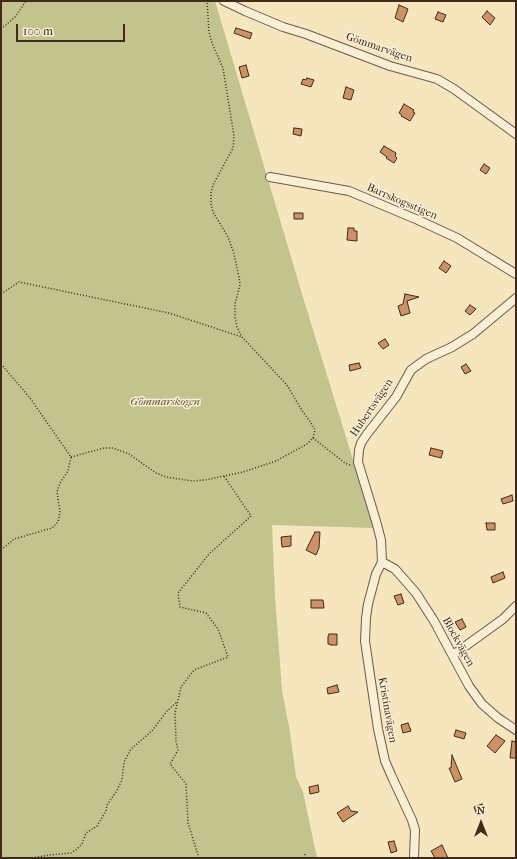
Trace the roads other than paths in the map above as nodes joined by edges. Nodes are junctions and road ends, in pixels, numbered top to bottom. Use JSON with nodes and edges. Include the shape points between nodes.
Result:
{"nodes":[{"id":1,"x":224,"y":1,"type":"edge"},
{"id":2,"x":516,"y":134,"type":"edge"},
{"id":3,"x":270,"y":177,"type":"dead end"},
{"id":4,"x":516,"y":274,"type":"edge"},
{"id":5,"x":516,"y":298,"type":"edge"},
{"id":6,"x":382,"y":562,"type":"junction"},
{"id":7,"x":516,"y":606,"type":"edge"},
{"id":8,"x":453,"y":655,"type":"junction"},
{"id":9,"x":516,"y":730,"type":"edge"},
{"id":10,"x":414,"y":858,"type":"edge"}],
"edges":[{"from":1,"to":2,"type":"street","name":"Gömmarvägen","via":[[283,27],[390,66],[437,79]]},
{"from":3,"to":4,"type":"street","name":"Barrskogsstigen","via":[[349,191],[457,238]]},
{"from":5,"to":6,"type":"street","name":"Hubertsvägen","via":[[472,334],[411,370],[396,397],[361,443],[358,456],[360,470],[381,540]]},
{"from":6,"to":8,"type":"street","name":"Blockvägen","via":[[395,569],[416,593]]},
{"from":6,"to":10,"type":"street","name":"Kristinavägen","via":[[368,604],[365,641],[385,761],[415,830]]},
{"from":7,"to":8,"type":"street","via":[[503,619]]},
{"from":8,"to":9,"type":"street","name":"Blockvägen","via":[[469,686],[482,704]]}]}
